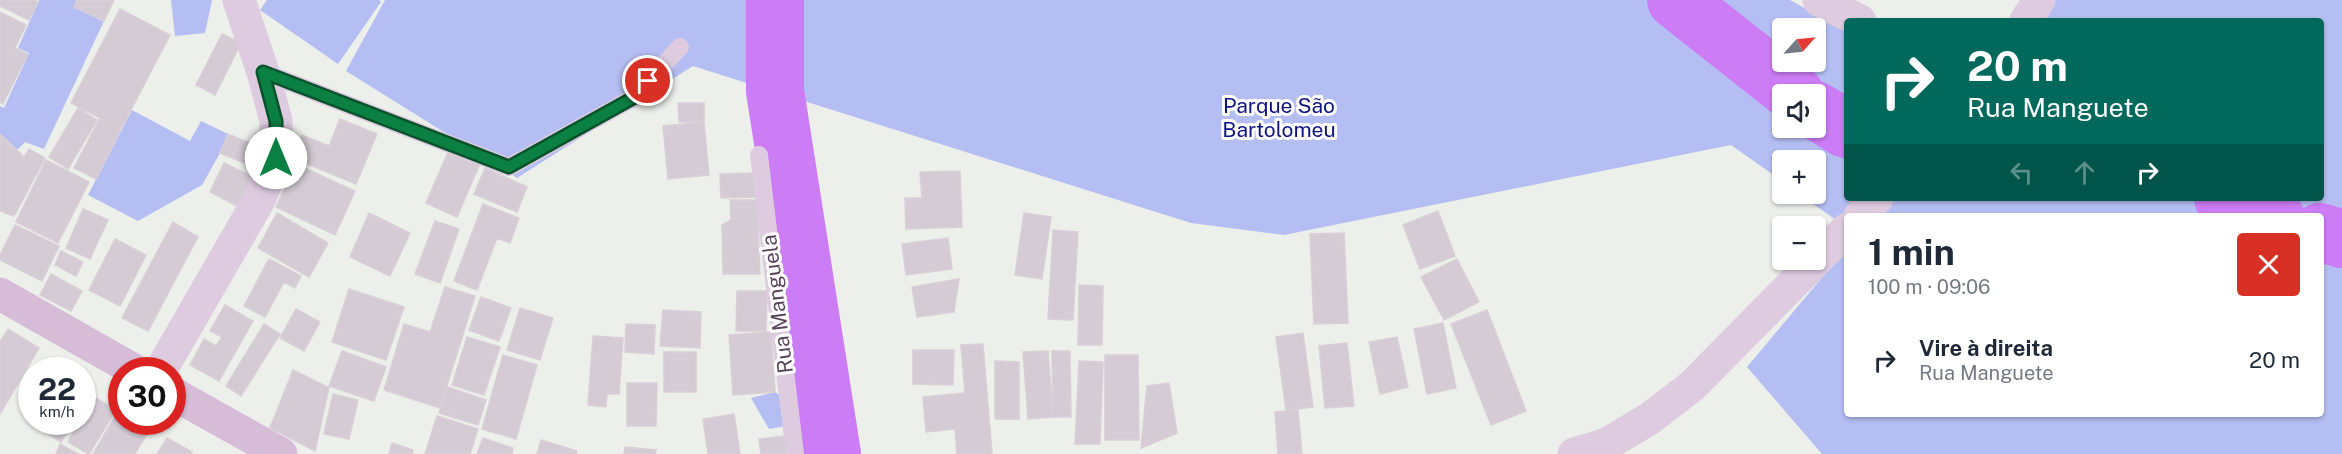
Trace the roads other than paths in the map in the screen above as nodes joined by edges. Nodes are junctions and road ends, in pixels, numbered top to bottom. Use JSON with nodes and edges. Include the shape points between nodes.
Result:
{"nodes":[{"id":1,"x":239,"y":0,"type":"edge"},
{"id":2,"x":2039,"y":0,"type":"edge"},
{"id":3,"x":2028,"y":18,"type":"edge"},
{"id":4,"x":680,"y":47,"type":"dead end"},
{"id":5,"x":263,"y":72,"type":"junction"},
{"id":6,"x":759,"y":155,"type":"dead end"},
{"id":7,"x":1844,"y":232,"type":"edge"},
{"id":8,"x":0,"y":294,"type":"edge"},
{"id":9,"x":111,"y":357,"type":"edge"},
{"id":10,"x":168,"y":357,"type":"edge"},
{"id":11,"x":186,"y":401,"type":"edge"},
{"id":12,"x":281,"y":454,"type":"edge"},
{"id":13,"x":795,"y":454,"type":"edge"},
{"id":14,"x":1574,"y":454,"type":"edge"}],
"edges":[{"from":1,"to":5,"type":"street"},
{"from":2,"to":3,"type":"street"},
{"from":4,"to":5,"type":"lane","via":[[633,98],[509,167]]},
{"from":5,"to":10,"type":"street","via":[[276,121],[276,158],[259,200]]},
{"from":6,"to":13,"type":"lane","name":"Rua Manguela"},
{"from":7,"to":14,"type":"street","via":[[1692,386],[1649,419],[1607,444]]},
{"from":8,"to":9,"type":"main road"},
{"from":11,"to":12,"type":"main road"}]}
